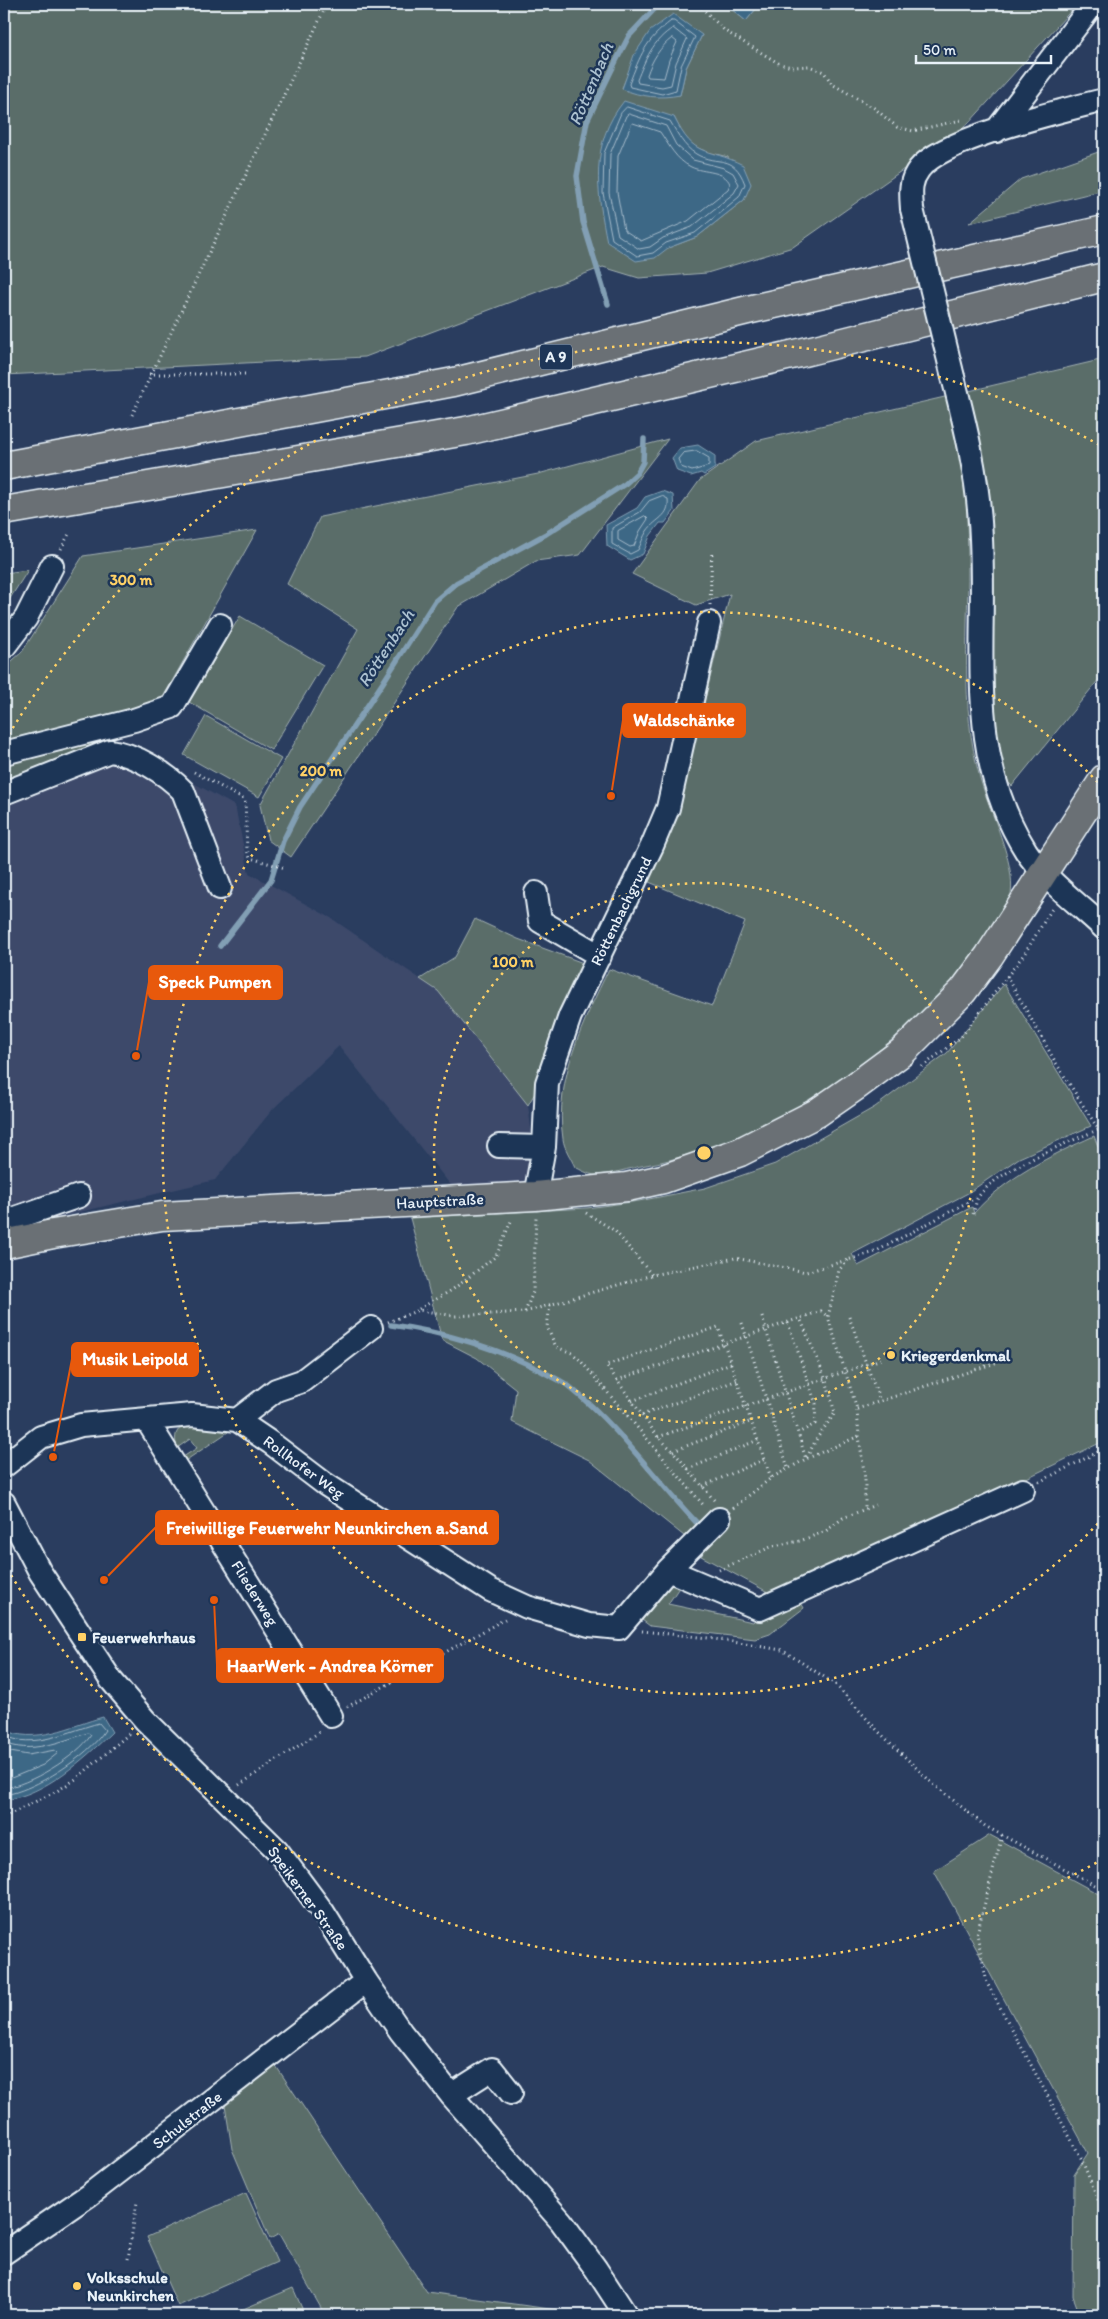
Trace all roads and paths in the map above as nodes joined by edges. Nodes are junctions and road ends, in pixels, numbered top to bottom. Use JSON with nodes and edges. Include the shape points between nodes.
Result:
{"nodes":[{"id":1,"x":327,"y":4,"type":"edge"},
{"id":2,"x":698,"y":4,"type":"edge"},
{"id":3,"x":1093,"y":4,"type":"edge"},
{"id":4,"x":1104,"y":100,"type":"edge"},
{"id":5,"x":962,"y":120,"type":"dead end"},
{"id":6,"x":996,"y":131,"type":"junction"},
{"id":7,"x":1104,"y":230,"type":"edge"},
{"id":8,"x":1104,"y":277,"type":"edge"},
{"id":9,"x":149,"y":374,"type":"junction"},
{"id":10,"x":247,"y":374,"type":"dead end"},
{"id":11,"x":132,"y":415,"type":"dead end"},
{"id":12,"x":4,"y":466,"type":"edge"},
{"id":13,"x":4,"y":511,"type":"edge"},
{"id":14,"x":712,"y":550,"type":"dead end"},
{"id":15,"x":52,"y":566,"type":"dead end"},
{"id":16,"x":709,"y":623,"type":"joint"},
{"id":17,"x":220,"y":625,"type":"dead end"},
{"id":18,"x":4,"y":647,"type":"edge"},
{"id":19,"x":4,"y":753,"type":"edge"},
{"id":20,"x":187,"y":768,"type":"dead end"},
{"id":21,"x":1104,"y":779,"type":"edge"},
{"id":22,"x":4,"y":793,"type":"edge"},
{"id":23,"x":285,"y":868,"type":"dead end"},
{"id":24,"x":1052,"y":880,"type":"junction"},
{"id":25,"x":220,"y":888,"type":"dead end"},
{"id":26,"x":536,"y":892,"type":"dead end"},
{"id":27,"x":1104,"y":928,"type":"edge"},
{"id":28,"x":600,"y":956,"type":"junction"},
{"id":29,"x":1100,"y":1129,"type":"junction"},
{"id":30,"x":1104,"y":1138,"type":"edge"},
{"id":31,"x":499,"y":1146,"type":"dead end"},
{"id":32,"x":544,"y":1147,"type":"junction"},
{"id":33,"x":79,"y":1196,"type":"dead end"},
{"id":34,"x":535,"y":1196,"type":"junction"},
{"id":35,"x":979,"y":1196,"type":"junction"},
{"id":36,"x":585,"y":1213,"type":"dead end"},
{"id":37,"x":973,"y":1214,"type":"dead end"},
{"id":38,"x":514,"y":1216,"type":"dead end"},
{"id":39,"x":4,"y":1222,"type":"edge"},
{"id":40,"x":4,"y":1244,"type":"edge"},
{"id":41,"x":849,"y":1260,"type":"junction"},
{"id":42,"x":652,"y":1275,"type":"junction"},
{"id":43,"x":550,"y":1305,"type":"junction"},
{"id":44,"x":419,"y":1310,"type":"junction"},
{"id":45,"x":525,"y":1312,"type":"junction"},
{"id":46,"x":762,"y":1317,"type":"dead end"},
{"id":47,"x":828,"y":1317,"type":"junction"},
{"id":48,"x":849,"y":1317,"type":"dead end"},
{"id":49,"x":800,"y":1318,"type":"junction"},
{"id":50,"x":742,"y":1322,"type":"dead end"},
{"id":51,"x":788,"y":1323,"type":"junction"},
{"id":52,"x":371,"y":1328,"type":"joint"},
{"id":53,"x":766,"y":1329,"type":"junction"},
{"id":54,"x":747,"y":1336,"type":"junction"},
{"id":55,"x":724,"y":1342,"type":"junction"},
{"id":56,"x":881,"y":1359,"type":"dead end"},
{"id":57,"x":998,"y":1362,"type":"dead end"},
{"id":58,"x":731,"y":1363,"type":"junction"},
{"id":59,"x":866,"y":1365,"type":"junction"},
{"id":60,"x":846,"y":1372,"type":"junction"},
{"id":61,"x":617,"y":1380,"type":"junction"},
{"id":62,"x":738,"y":1380,"type":"junction"},
{"id":63,"x":826,"y":1380,"type":"junction"},
{"id":64,"x":810,"y":1385,"type":"junction"},
{"id":65,"x":786,"y":1394,"type":"junction"},
{"id":66,"x":766,"y":1398,"type":"junction"},
{"id":67,"x":632,"y":1401,"type":"junction"},
{"id":68,"x":880,"y":1401,"type":"junction"},
{"id":69,"x":746,"y":1406,"type":"junction"},
{"id":70,"x":858,"y":1408,"type":"junction"},
{"id":71,"x":642,"y":1415,"type":"junction"},
{"id":72,"x":146,"y":1419,"type":"junction"},
{"id":73,"x":237,"y":1420,"type":"junction"},
{"id":74,"x":752,"y":1420,"type":"junction"},
{"id":75,"x":800,"y":1432,"type":"junction"},
{"id":76,"x":859,"y":1436,"type":"junction"},
{"id":77,"x":658,"y":1437,"type":"junction"},
{"id":78,"x":758,"y":1440,"type":"junction"},
{"id":79,"x":1104,"y":1449,"type":"edge"},
{"id":80,"x":674,"y":1451,"type":"junction"},
{"id":81,"x":765,"y":1459,"type":"junction"},
{"id":82,"x":806,"y":1459,"type":"junction"},
{"id":83,"x":4,"y":1466,"type":"edge"},
{"id":84,"x":788,"y":1468,"type":"junction"},
{"id":85,"x":688,"y":1469,"type":"junction"},
{"id":86,"x":771,"y":1478,"type":"junction"},
{"id":87,"x":703,"y":1486,"type":"junction"},
{"id":88,"x":1023,"y":1490,"type":"joint"},
{"id":89,"x":876,"y":1505,"type":"dead end"},
{"id":90,"x":865,"y":1509,"type":"junction"},
{"id":91,"x":6,"y":1515,"type":"edge"},
{"id":92,"x":720,"y":1518,"type":"junction"},
{"id":93,"x":668,"y":1570,"type":"junction"},
{"id":94,"x":700,"y":1583,"type":"junction"},
{"id":95,"x":527,"y":1607,"type":"junction"},
{"id":96,"x":619,"y":1628,"type":"junction"},
{"id":97,"x":332,"y":1716,"type":"junction"},
{"id":98,"x":145,"y":1720,"type":"junction"},
{"id":99,"x":222,"y":1798,"type":"junction"},
{"id":100,"x":4,"y":1817,"type":"edge"},
{"id":101,"x":1002,"y":1835,"type":"junction"},
{"id":102,"x":1104,"y":1890,"type":"edge"},
{"id":103,"x":366,"y":1981,"type":"junction"},
{"id":104,"x":511,"y":2093,"type":"dead end"},
{"id":105,"x":451,"y":2095,"type":"junction"},
{"id":106,"x":137,"y":2202,"type":"dead end"},
{"id":107,"x":1104,"y":2214,"type":"edge"},
{"id":108,"x":4,"y":2253,"type":"edge"},
{"id":109,"x":128,"y":2259,"type":"dead end"},
{"id":110,"x":626,"y":2315,"type":"edge"}],
"edges":[{"from":1,"to":9,"type":"path"},
{"from":2,"to":5,"type":"path","via":[[725,31],[780,64],[809,66],[824,72],[832,84],[874,108],[897,127],[913,131]]},
{"from":3,"to":6,"type":"street"},
{"from":4,"to":6,"type":"street"},
{"from":6,"to":24,"type":"street","bridge":true,"via":[[940,151],[920,168],[910,185],[912,209],[967,430],[980,522],[981,694],[994,784],[1004,812],[1027,853]]},
{"from":7,"to":12,"type":"main road","number":"A 9","via":[[752,309],[454,382]]},
{"from":8,"to":13,"type":"main road","via":[[804,352],[466,431]]},
{"from":9,"to":10,"type":"path"},
{"from":9,"to":11,"type":"path"},
{"from":14,"to":16,"type":"path"},
{"from":15,"to":18,"type":"street","via":[[26,618]]},
{"from":16,"to":28,"type":"street","name":"Röttenbachgrund","via":[[668,808]]},
{"from":17,"to":19,"type":"street","via":[[172,707],[134,720]]},
{"from":20,"to":23,"type":"path","via":[[246,800],[250,858]]},
{"from":21,"to":24,"type":"main road","name":"Hauptstraße"},
{"from":22,"to":25,"type":"street","via":[[110,751],[122,752],[174,782],[183,791]]},
{"from":24,"to":27,"type":"street"},
{"from":24,"to":29,"type":"path","via":[[1054,904],[1025,953],[1007,976],[1056,1063]]},
{"from":24,"to":34,"type":"main road","name":"Hauptstraße","via":[[962,992],[902,1052],[817,1113],[776,1135],[663,1179],[627,1187]]},
{"from":26,"to":28,"type":"street","via":[[540,921]]},
{"from":28,"to":32,"type":"street","name":"Röttenbachgrund","via":[[570,1016],[547,1082]]},
{"from":29,"to":30,"type":"path"},
{"from":29,"to":35,"type":"path","via":[[1051,1149],[1001,1178]]},
{"from":31,"to":32,"type":"street"},
{"from":32,"to":34,"type":"street","name":"Röttenbachgrund"},
{"from":33,"to":39,"type":"street"},
{"from":34,"to":40,"type":"main road","name":"Hauptstraße","via":[[162,1216]]},
{"from":34,"to":45,"type":"path","via":[[533,1292]]},
{"from":35,"to":37,"type":"path"},
{"from":35,"to":41,"type":"path","via":[[875,1252]]},
{"from":36,"to":42,"type":"path","via":[[615,1231]]},
{"from":38,"to":44,"type":"path","via":[[496,1256],[452,1290]]},
{"from":41,"to":42,"type":"path","via":[[806,1272],[735,1258]]},
{"from":41,"to":47,"type":"path","via":[[840,1270]]},
{"from":42,"to":43,"type":"path"},
{"from":43,"to":45,"type":"path"},
{"from":43,"to":92,"type":"path","via":[[546,1327],[556,1347],[580,1360]]},
{"from":44,"to":45,"type":"path","via":[[455,1316]]},
{"from":44,"to":52,"type":"path"},
{"from":46,"to":53,"type":"path"},
{"from":47,"to":49,"type":"path","via":[[821,1311]]},
{"from":47,"to":60,"type":"path"},
{"from":48,"to":59,"type":"path"},
{"from":49,"to":51,"type":"path"},
{"from":49,"to":63,"type":"path"},
{"from":50,"to":54,"type":"path"},
{"from":51,"to":53,"type":"path"},
{"from":51,"to":64,"type":"path"},
{"from":52,"to":73,"type":"street","via":[[302,1381],[276,1390]]},
{"from":53,"to":54,"type":"path"},
{"from":53,"to":65,"type":"path"},
{"from":54,"to":55,"type":"path"},
{"from":54,"to":66,"type":"path"},
{"from":55,"to":58,"type":"path"},
{"from":55,"to":61,"type":"path"},
{"from":55,"to":61,"type":"path","via":[[718,1327],[606,1365]]},
{"from":56,"to":59,"type":"path"},
{"from":57,"to":68,"type":"path"},
{"from":58,"to":62,"type":"path"},
{"from":58,"to":67,"type":"path"},
{"from":59,"to":60,"type":"path"},
{"from":59,"to":68,"type":"path"},
{"from":60,"to":63,"type":"path"},
{"from":60,"to":70,"type":"path"},
{"from":61,"to":67,"type":"path"},
{"from":62,"to":69,"type":"path"},
{"from":62,"to":71,"type":"path"},
{"from":63,"to":64,"type":"path"},
{"from":63,"to":82,"type":"path","via":[[835,1414],[816,1438]]},
{"from":64,"to":65,"type":"path"},
{"from":64,"to":75,"type":"path","via":[[816,1404],[814,1424]]},
{"from":65,"to":66,"type":"path"},
{"from":65,"to":75,"type":"path"},
{"from":66,"to":69,"type":"path"},
{"from":66,"to":84,"type":"path"},
{"from":67,"to":71,"type":"path"},
{"from":68,"to":70,"type":"path"},
{"from":69,"to":74,"type":"path"},
{"from":69,"to":77,"type":"path"},
{"from":70,"to":76,"type":"path"},
{"from":71,"to":77,"type":"path"},
{"from":72,"to":73,"type":"street","name":"Rollhofer Weg","via":[[192,1415]]},
{"from":72,"to":83,"type":"street","name":"Rollhofer Weg","via":[[82,1425],[41,1437]]},
{"from":72,"to":97,"type":"street","name":"Fliederweg"},
{"from":73,"to":95,"type":"street","name":"Rollhofer Weg","via":[[325,1484],[430,1553],[490,1590]]},
{"from":74,"to":78,"type":"path"},
{"from":74,"to":80,"type":"path"},
{"from":75,"to":82,"type":"path"},
{"from":76,"to":82,"type":"path"},
{"from":76,"to":90,"type":"path"},
{"from":77,"to":80,"type":"path"},
{"from":78,"to":81,"type":"path"},
{"from":78,"to":85,"type":"path"},
{"from":79,"to":88,"type":"path"},
{"from":80,"to":85,"type":"path"},
{"from":81,"to":86,"type":"path"},
{"from":81,"to":87,"type":"path"},
{"from":82,"to":84,"type":"path"},
{"from":84,"to":86,"type":"path"},
{"from":85,"to":87,"type":"path"},
{"from":86,"to":92,"type":"path"},
{"from":87,"to":92,"type":"path"},
{"from":88,"to":94,"type":"street","via":[[760,1609]]},
{"from":89,"to":90,"type":"path"},
{"from":90,"to":94,"type":"path","via":[[843,1518],[826,1531],[800,1541],[773,1546],[724,1567]]},
{"from":91,"to":98,"type":"street","name":"Speikerner Straße","via":[[111,1680]]},
{"from":92,"to":93,"type":"street"},
{"from":93,"to":94,"type":"street"},
{"from":93,"to":96,"type":"street"},
{"from":95,"to":96,"type":"street","name":"Rollhofer Weg","via":[[589,1625]]},
{"from":95,"to":97,"type":"path"},
{"from":96,"to":101,"type":"path","via":[[782,1650],[835,1684],[931,1782],[985,1826]]},
{"from":97,"to":99,"type":"path","via":[[319,1734]]},
{"from":98,"to":99,"type":"street","name":"Speikerner Straße"},
{"from":98,"to":100,"type":"path","via":[[76,1779]]},
{"from":99,"to":103,"type":"street","name":"Speikerner Straße","via":[[277,1850],[323,1912]]},
{"from":101,"to":102,"type":"path"},
{"from":101,"to":107,"type":"path","via":[[977,1934],[987,1983],[1081,2158]]},
{"from":103,"to":105,"type":"street","name":"Speikerner Straße"},
{"from":103,"to":108,"type":"street","name":"Schulstraße","via":[[90,2195]]},
{"from":104,"to":105,"type":"street","via":[[492,2069]]},
{"from":105,"to":110,"type":"street","name":"Speikerner Straße","via":[[561,2222]]},
{"from":106,"to":109,"type":"path"}]}
